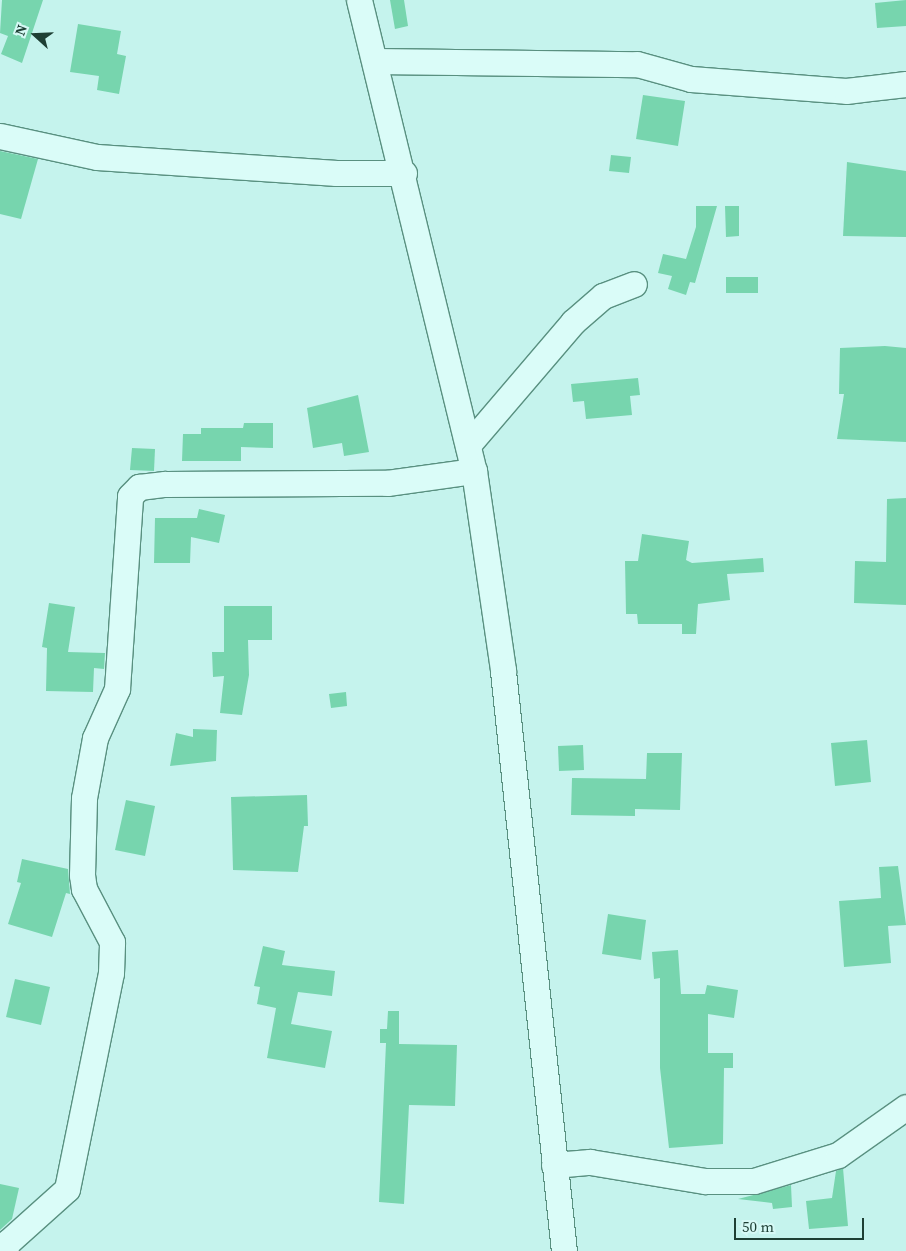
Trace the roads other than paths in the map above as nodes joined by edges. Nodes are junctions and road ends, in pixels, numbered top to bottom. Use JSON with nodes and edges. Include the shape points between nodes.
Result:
{"nodes":[{"id":1,"x":359,"y":0,"type":"edge"},
{"id":2,"x":375,"y":61,"type":"junction"},
{"id":3,"x":906,"y":84,"type":"edge"},
{"id":4,"x":0,"y":136,"type":"edge"},
{"id":5,"x":404,"y":173,"type":"junction"},
{"id":6,"x":634,"y":284,"type":"dead end"},
{"id":7,"x":468,"y":445,"type":"junction"},
{"id":8,"x":474,"y":471,"type":"junction"},
{"id":9,"x":906,"y":1107,"type":"edge"},
{"id":10,"x":554,"y":1165,"type":"junction"},
{"id":11,"x":4,"y":1251,"type":"edge"},
{"id":12,"x":564,"y":1251,"type":"edge"}],
"edges":[{"from":1,"to":2,"type":"street"},
{"from":2,"to":3,"type":"street","via":[[637,64],[691,79],[846,91]]},
{"from":2,"to":5,"type":"street"},
{"from":4,"to":5,"type":"street","via":[[97,157],[336,173]]},
{"from":5,"to":7,"type":"street"},
{"from":6,"to":7,"type":"street","via":[[603,296],[573,322]]},
{"from":7,"to":8,"type":"street"},
{"from":8,"to":10,"type":"street","via":[[503,671]]},
{"from":8,"to":11,"type":"street","via":[[387,483],[165,484],[139,487],[130,496],[117,689],[95,738],[84,798],[84,889],[112,942],[111,973],[67,1189],[8,1242]]},
{"from":9,"to":10,"type":"street","via":[[838,1155],[754,1181],[704,1181],[590,1162]]},
{"from":10,"to":12,"type":"street"}]}
